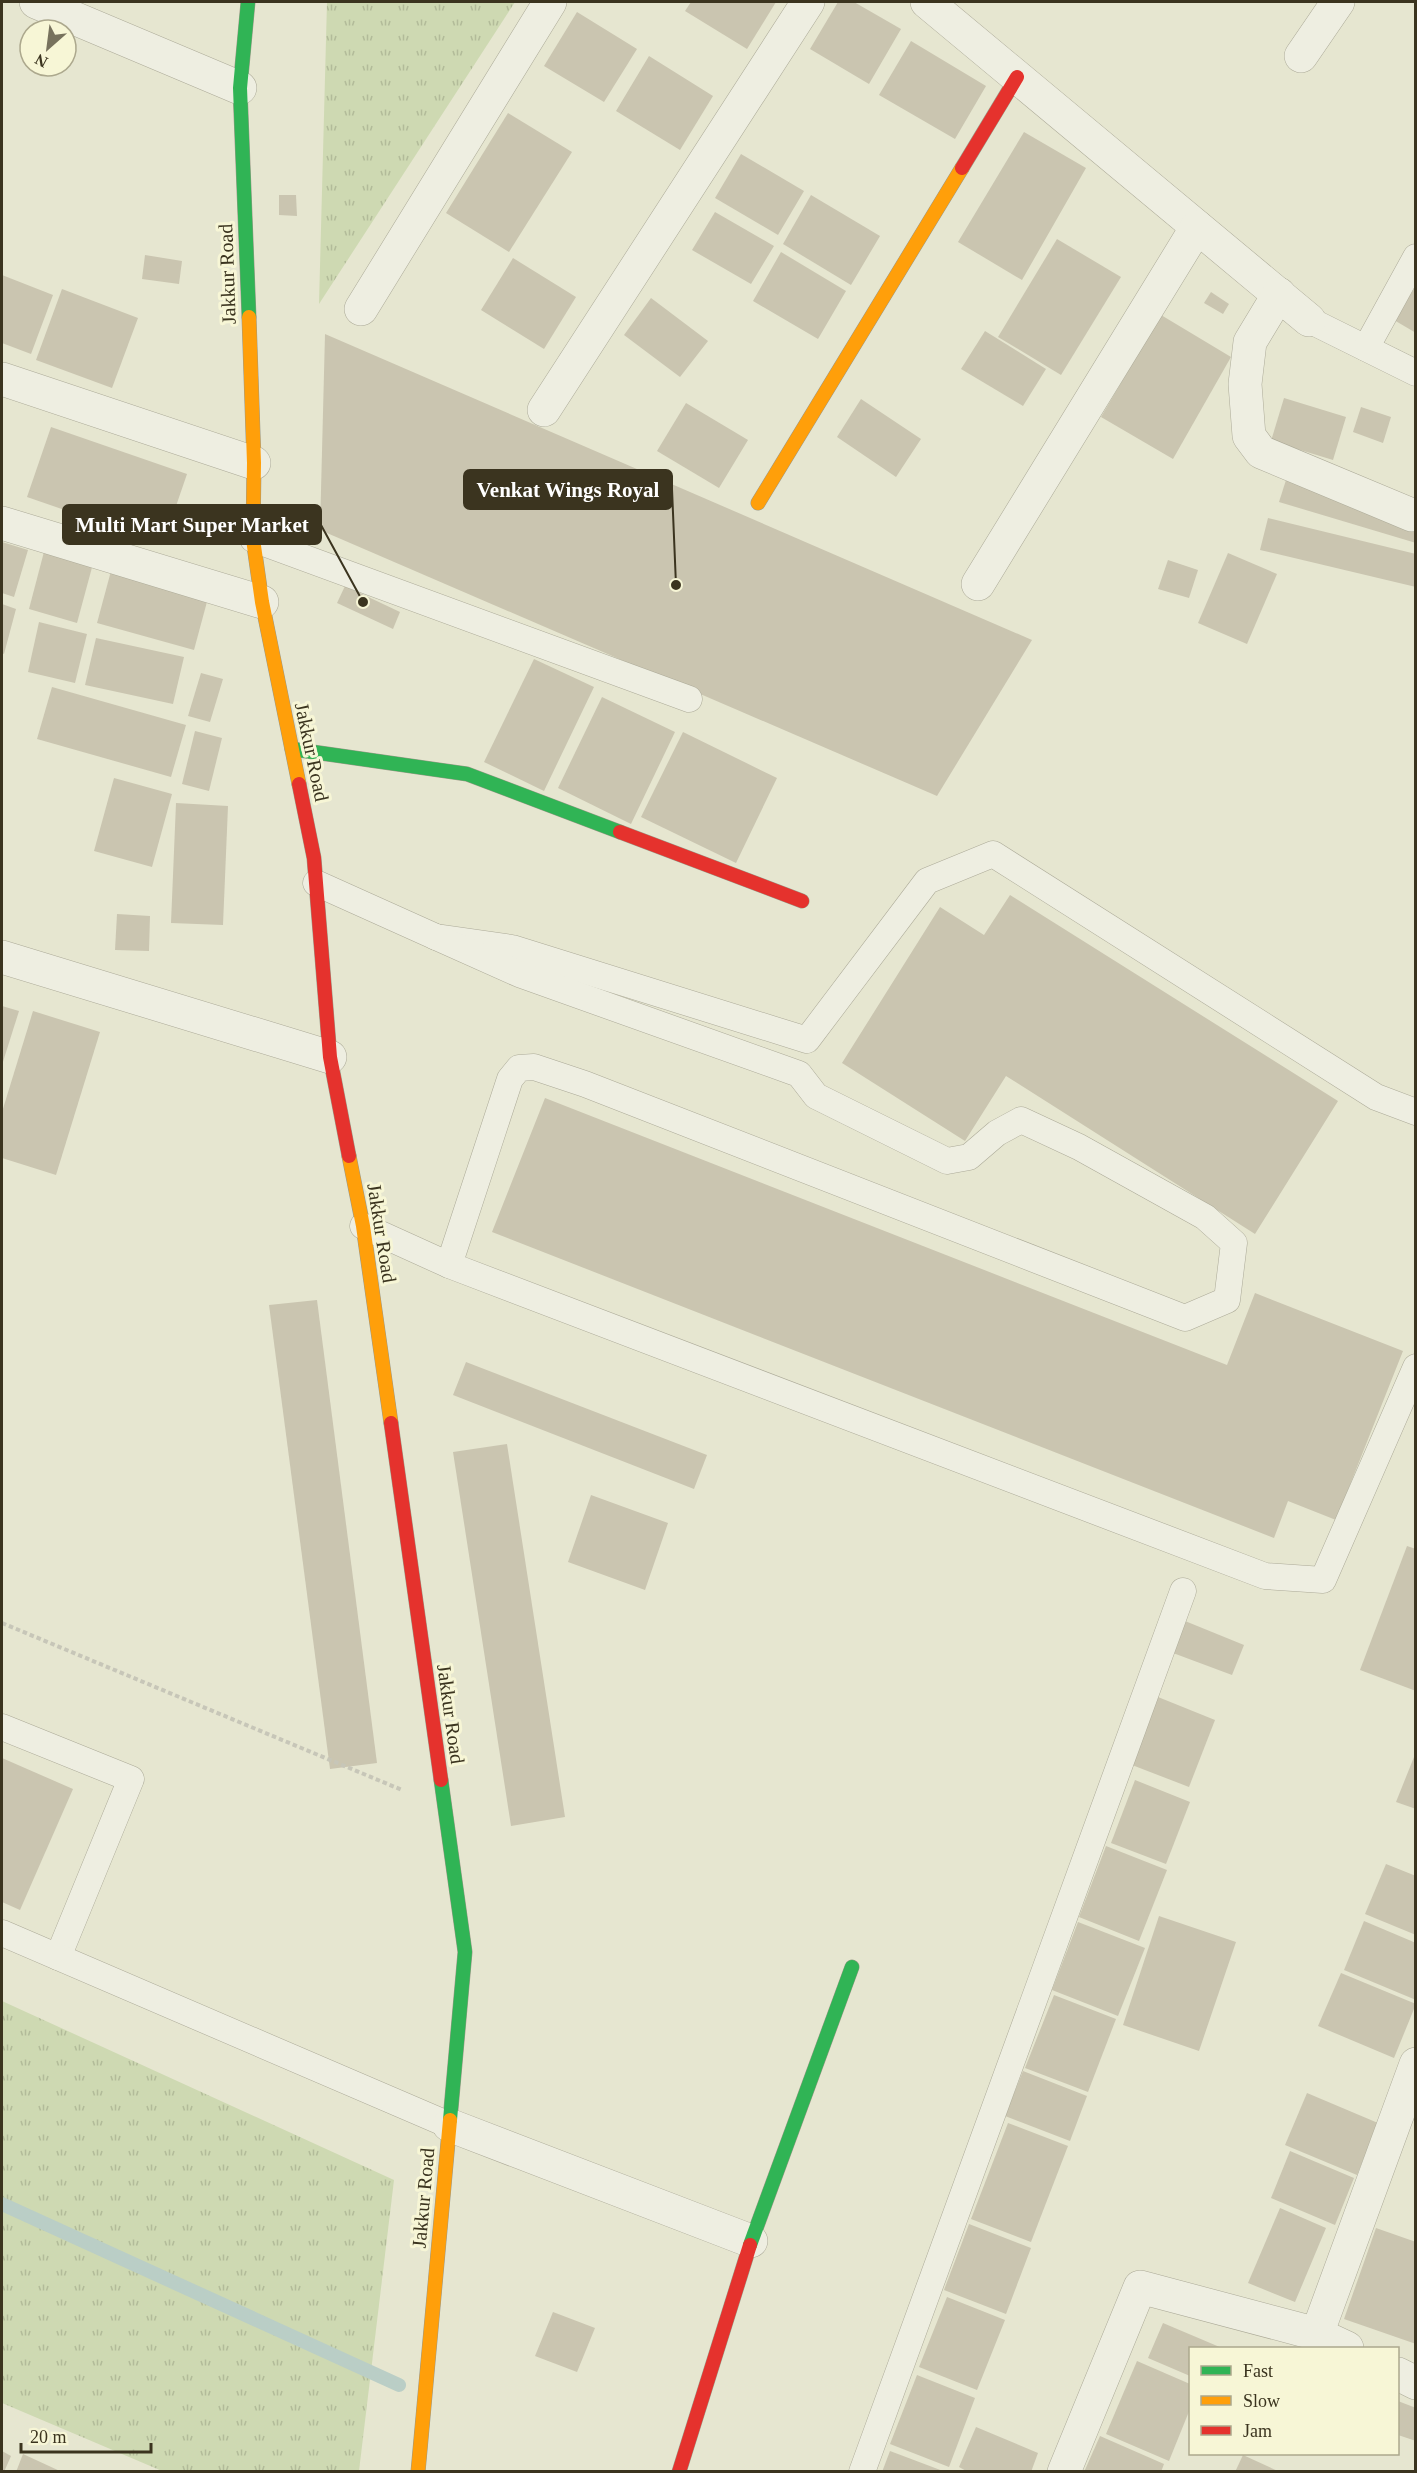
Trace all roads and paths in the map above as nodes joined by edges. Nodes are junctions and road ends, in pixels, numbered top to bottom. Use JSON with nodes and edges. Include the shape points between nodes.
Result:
{"nodes":[{"id":1,"x":36,"y":2,"type":"edge"},
{"id":2,"x":248,"y":2,"type":"edge"},
{"id":3,"x":550,"y":2,"type":"edge"},
{"id":4,"x":808,"y":2,"type":"edge"},
{"id":5,"x":927,"y":2,"type":"edge"},
{"id":6,"x":1338,"y":2,"type":"edge"},
{"id":7,"x":1301,"y":56,"type":"dead end"},
{"id":8,"x":1017,"y":76,"type":"junction"},
{"id":9,"x":240,"y":88,"type":"junction"},
{"id":10,"x":1197,"y":226,"type":"junction"},
{"id":11,"x":1416,"y":257,"type":"edge"},
{"id":12,"x":1279,"y":294,"type":"junction"},
{"id":13,"x":361,"y":309,"type":"dead end"},
{"id":14,"x":1309,"y":320,"type":"joint"},
{"id":15,"x":1366,"y":348,"type":"junction"},
{"id":16,"x":1416,"y":373,"type":"edge"},
{"id":17,"x":2,"y":379,"type":"edge"},
{"id":18,"x":544,"y":411,"type":"dead end"},
{"id":19,"x":254,"y":463,"type":"junction"},
{"id":20,"x":758,"y":503,"type":"dead end"},
{"id":21,"x":1412,"y":515,"type":"dead end"},
{"id":22,"x":2,"y":523,"type":"edge"},
{"id":23,"x":253,"y":539,"type":"junction"},
{"id":24,"x":978,"y":584,"type":"dead end"},
{"id":25,"x":262,"y":602,"type":"junction"},
{"id":26,"x":689,"y":699,"type":"dead end"},
{"id":27,"x":292,"y":750,"type":"junction"},
{"id":28,"x":316,"y":883,"type":"junction"},
{"id":29,"x":802,"y":901,"type":"dead end"},
{"id":30,"x":436,"y":937,"type":"junction"},
{"id":31,"x":2,"y":957,"type":"edge"},
{"id":32,"x":330,"y":1057,"type":"junction"},
{"id":33,"x":1416,"y":1112,"type":"edge"},
{"id":34,"x":363,"y":1226,"type":"junction"},
{"id":35,"x":449,"y":1265,"type":"junction"},
{"id":36,"x":1416,"y":1367,"type":"edge"},
{"id":37,"x":1183,"y":1591,"type":"dead end"},
{"id":38,"x":2,"y":1623,"type":"edge"},
{"id":39,"x":2,"y":1727,"type":"edge"},
{"id":40,"x":444,"y":1807,"type":"junction"},
{"id":41,"x":2,"y":1934,"type":"edge"},
{"id":42,"x":58,"y":1957,"type":"junction"},
{"id":43,"x":852,"y":1967,"type":"dead end"},
{"id":44,"x":1416,"y":2064,"type":"edge"},
{"id":45,"x":449,"y":2125,"type":"junction"},
{"id":46,"x":751,"y":2241,"type":"junction"},
{"id":47,"x":1317,"y":2334,"type":"junction"},
{"id":48,"x":1343,"y":2347,"type":"edge"},
{"id":49,"x":1399,"y":2374,"type":"edge"},
{"id":50,"x":1416,"y":2383,"type":"edge"},
{"id":51,"x":418,"y":2472,"type":"edge"},
{"id":52,"x":678,"y":2472,"type":"edge"},
{"id":53,"x":862,"y":2472,"type":"edge"},
{"id":54,"x":1064,"y":2472,"type":"edge"}],
"edges":[{"from":1,"to":9,"type":"street"},
{"from":2,"to":9,"type":"street","name":"Jakkur Road"},
{"from":3,"to":13,"type":"street"},
{"from":4,"to":18,"type":"street"},
{"from":5,"to":8,"type":"street"},
{"from":6,"to":7,"type":"street"},
{"from":8,"to":10,"type":"street"},
{"from":8,"to":20,"type":"street"},
{"from":9,"to":19,"type":"street","name":"Jakkur Road"},
{"from":10,"to":12,"type":"street"},
{"from":10,"to":24,"type":"street"},
{"from":11,"to":15,"type":"lane"},
{"from":12,"to":14,"type":"street"},
{"from":12,"to":21,"type":"street","via":[[1250,342],[1245,384],[1249,436],[1261,452]]},
{"from":14,"to":15,"type":"lane"},
{"from":15,"to":16,"type":"lane"},
{"from":17,"to":19,"type":"street"},
{"from":19,"to":23,"type":"street","name":"Jakkur Road"},
{"from":22,"to":25,"type":"street"},
{"from":23,"to":25,"type":"street","name":"Jakkur Road"},
{"from":23,"to":26,"type":"lane"},
{"from":25,"to":27,"type":"street","name":"Jakkur Road"},
{"from":27,"to":28,"type":"street","name":"Jakkur Road"},
{"from":27,"to":29,"type":"street","via":[[467,774]]},
{"from":28,"to":30,"type":"lane"},
{"from":28,"to":32,"type":"street","name":"Jakkur Road"},
{"from":30,"to":33,"type":"lane","via":[[512,948],[807,1041],[927,881],[993,854],[1376,1097]]},
{"from":30,"to":35,"type":"lane","via":[[519,974],[799,1074],[816,1096],[947,1161],[969,1157],[997,1132],[1022,1120],[1205,1217],[1233,1244],[1227,1300],[1185,1318],[534,1067],[519,1068],[510,1079]]},
{"from":31,"to":32,"type":"street"},
{"from":32,"to":34,"type":"street","name":"Jakkur Road"},
{"from":34,"to":35,"type":"lane"},
{"from":34,"to":40,"type":"street","name":"Jakkur Road"},
{"from":35,"to":36,"type":"lane","via":[[1265,1576],[1323,1580]]},
{"from":37,"to":53,"type":"lane"},
{"from":38,"to":40,"type":"path"},
{"from":39,"to":42,"type":"lane","via":[[131,1779]]},
{"from":40,"to":45,"type":"street","name":"Jakkur Road","via":[[465,1952]]},
{"from":41,"to":42,"type":"lane"},
{"from":42,"to":45,"type":"lane"},
{"from":43,"to":46,"type":"street"},
{"from":44,"to":47,"type":"street"},
{"from":45,"to":46,"type":"street"},
{"from":45,"to":51,"type":"street","name":"Jakkur Road"},
{"from":46,"to":52,"type":"street"},
{"from":47,"to":48,"type":"street"},
{"from":47,"to":54,"type":"street","via":[[1140,2286]]},
{"from":49,"to":50,"type":"street"}]}
